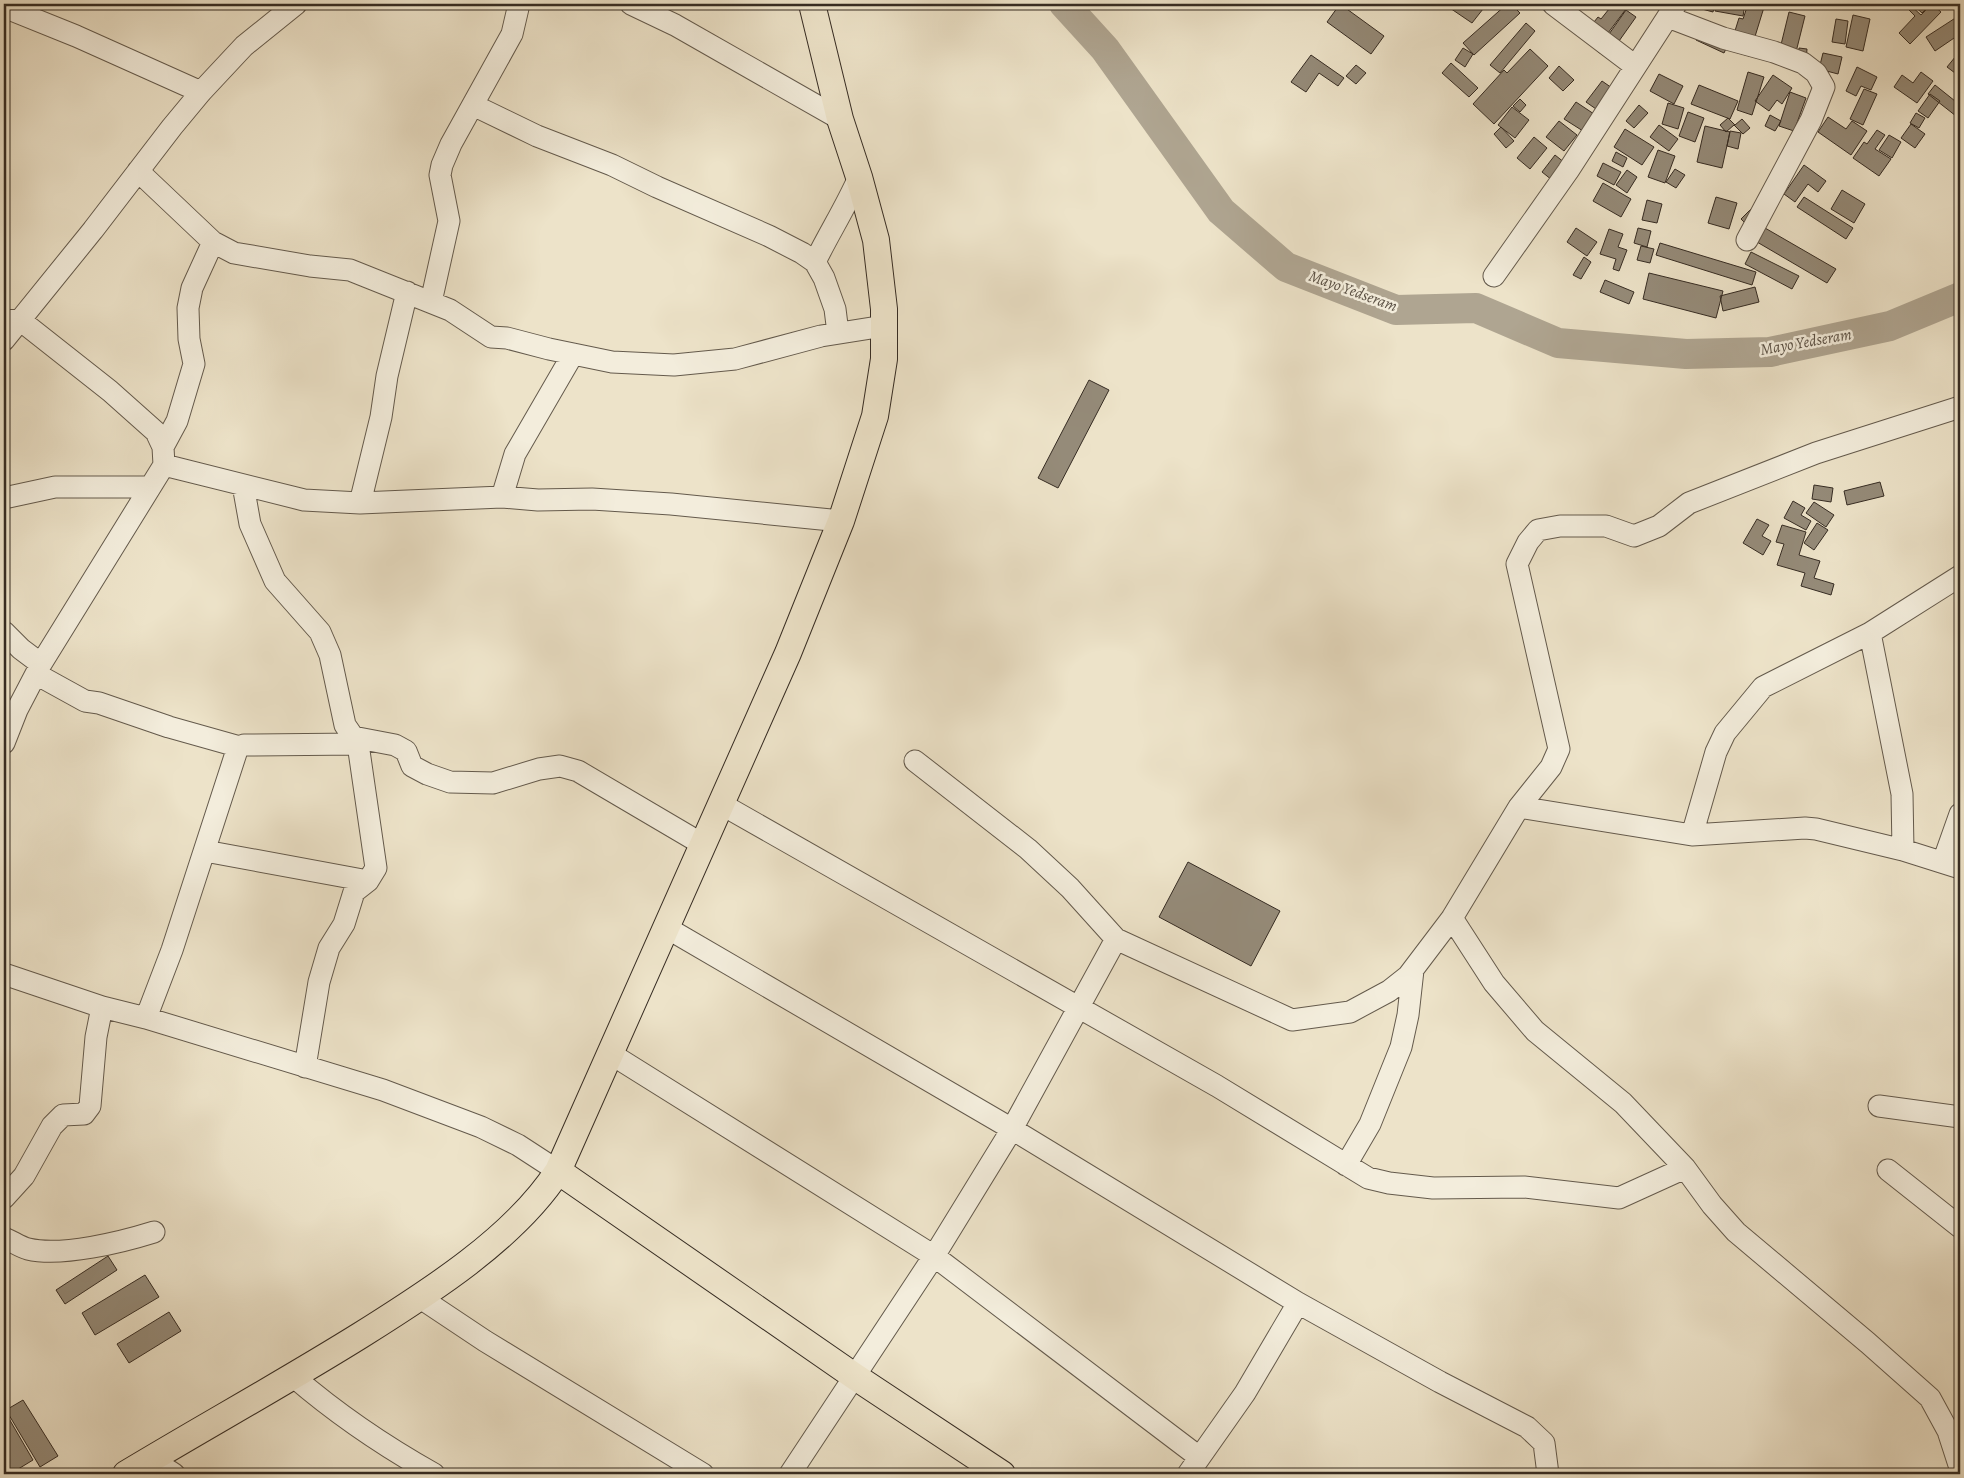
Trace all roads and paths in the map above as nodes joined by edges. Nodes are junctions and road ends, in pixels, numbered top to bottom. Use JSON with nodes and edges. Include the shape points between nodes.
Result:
{"nodes":[{"id":1,"x":296,"y":4,"type":"edge"},
{"id":2,"x":519,"y":4,"type":"edge"},
{"id":3,"x":631,"y":4,"type":"edge"},
{"id":4,"x":812,"y":4,"type":"edge"},
{"id":5,"x":1554,"y":4,"type":"edge"},
{"id":6,"x":4,"y":7,"type":"edge"},
{"id":7,"x":1672,"y":10,"type":"edge"},
{"id":8,"x":1635,"y":66,"type":"junction"},
{"id":9,"x":201,"y":92,"type":"junction"},
{"id":10,"x":472,"y":105,"type":"junction"},
{"id":11,"x":840,"y":119,"type":"junction"},
{"id":12,"x":138,"y":170,"type":"junction"},
{"id":13,"x":859,"y":177,"type":"junction"},
{"id":14,"x":1747,"y":240,"type":"dead end"},
{"id":15,"x":213,"y":242,"type":"junction"},
{"id":16,"x":815,"y":262,"type":"junction"},
{"id":17,"x":1494,"y":276,"type":"dead end"},
{"id":18,"x":407,"y":292,"type":"junction"},
{"id":19,"x":431,"y":302,"type":"junction"},
{"id":20,"x":12,"y":321,"type":"edge"},
{"id":21,"x":884,"y":326,"type":"junction"},
{"id":22,"x":838,"y":333,"type":"junction"},
{"id":23,"x":4,"y":340,"type":"edge"},
{"id":24,"x":573,"y":354,"type":"junction"},
{"id":25,"x":1960,"y":407,"type":"edge"},
{"id":26,"x":163,"y":456,"type":"junction"},
{"id":27,"x":243,"y":485,"type":"junction"},
{"id":28,"x":150,"y":487,"type":"junction"},
{"id":29,"x":502,"y":497,"type":"junction"},
{"id":30,"x":4,"y":498,"type":"edge"},
{"id":31,"x":360,"y":504,"type":"junction"},
{"id":32,"x":841,"y":521,"type":"junction"},
{"id":33,"x":1960,"y":576,"type":"edge"},
{"id":34,"x":4,"y":632,"type":"edge"},
{"id":35,"x":1870,"y":633,"type":"junction"},
{"id":36,"x":39,"y":669,"type":"junction"},
{"id":37,"x":355,"y":741,"type":"junction"},
{"id":38,"x":4,"y":743,"type":"edge"},
{"id":39,"x":240,"y":747,"type":"junction"},
{"id":40,"x":915,"y":761,"type":"dead end"},
{"id":41,"x":721,"y":804,"type":"junction"},
{"id":42,"x":1519,"y":807,"type":"junction"},
{"id":43,"x":1960,"y":814,"type":"edge"},
{"id":44,"x":1692,"y":835,"type":"junction"},
{"id":45,"x":702,"y":844,"type":"junction"},
{"id":46,"x":1903,"y":850,"type":"junction"},
{"id":47,"x":205,"y":851,"type":"junction"},
{"id":48,"x":1951,"y":865,"type":"edge"},
{"id":49,"x":368,"y":882,"type":"junction"},
{"id":50,"x":1452,"y":918,"type":"junction"},
{"id":51,"x":666,"y":928,"type":"junction"},
{"id":52,"x":1116,"y":939,"type":"junction"},
{"id":53,"x":1412,"y":970,"type":"junction"},
{"id":54,"x":4,"y":974,"type":"edge"},
{"id":55,"x":102,"y":1007,"type":"junction"},
{"id":56,"x":1079,"y":1008,"type":"junction"},
{"id":57,"x":146,"y":1018,"type":"junction"},
{"id":58,"x":611,"y":1054,"type":"junction"},
{"id":59,"x":305,"y":1067,"type":"junction"},
{"id":60,"x":1879,"y":1106,"type":"dead end"},
{"id":61,"x":1960,"y":1117,"type":"edge"},
{"id":62,"x":1012,"y":1129,"type":"junction"},
{"id":63,"x":1346,"y":1165,"type":"junction"},
{"id":64,"x":1685,"y":1168,"type":"junction"},
{"id":65,"x":1888,"y":1170,"type":"dead end"},
{"id":66,"x":558,"y":1171,"type":"junction"},
{"id":67,"x":4,"y":1198,"type":"edge"},
{"id":68,"x":1960,"y":1227,"type":"edge"},
{"id":69,"x":154,"y":1232,"type":"dead end"},
{"id":70,"x":4,"y":1238,"type":"edge"},
{"id":71,"x":934,"y":1256,"type":"junction"},
{"id":72,"x":419,"y":1298,"type":"junction"},
{"id":73,"x":1298,"y":1303,"type":"junction"},
{"id":74,"x":854,"y":1376,"type":"junction"},
{"id":75,"x":294,"y":1377,"type":"junction"},
{"id":76,"x":152,"y":1459,"type":"junction"},
{"id":77,"x":1194,"y":1466,"type":"edge"},
{"id":78,"x":1960,"y":1468,"type":"edge"},
{"id":79,"x":126,"y":1474,"type":"edge"},
{"id":80,"x":174,"y":1474,"type":"edge"},
{"id":81,"x":434,"y":1474,"type":"edge"},
{"id":82,"x":703,"y":1474,"type":"edge"},
{"id":83,"x":790,"y":1474,"type":"edge"},
{"id":84,"x":1002,"y":1474,"type":"edge"},
{"id":85,"x":1548,"y":1474,"type":"edge"}],
"edges":[{"from":1,"to":9,"type":"street","via":[[244,46]]},
{"from":2,"to":10,"type":"street","via":[[512,34]]},
{"from":3,"to":11,"type":"street","via":[[682,29]]},
{"from":4,"to":11,"type":"main road"},
{"from":5,"to":8,"type":"street"},
{"from":6,"to":9,"type":"street"},
{"from":7,"to":8,"type":"street"},
{"from":7,"to":14,"type":"street","via":[[1723,38],[1803,63],[1816,73],[1824,87],[1811,120]]},
{"from":8,"to":17,"type":"street","via":[[1568,171]]},
{"from":9,"to":12,"type":"street"},
{"from":10,"to":16,"type":"street","via":[[770,236]]},
{"from":10,"to":19,"type":"street","via":[[442,165],[440,175],[449,221]]},
{"from":11,"to":13,"type":"main road"},
{"from":12,"to":15,"type":"street"},
{"from":12,"to":20,"type":"street","via":[[93,230]]},
{"from":13,"to":16,"type":"street"},
{"from":13,"to":21,"type":"main road","via":[[876,240]]},
{"from":15,"to":18,"type":"street","via":[[234,254],[350,270]]},
{"from":15,"to":26,"type":"street","via":[[192,288],[188,308],[194,364]]},
{"from":16,"to":22,"type":"street","via":[[832,301]]},
{"from":18,"to":19,"type":"street"},
{"from":18,"to":31,"type":"street"},
{"from":19,"to":24,"type":"street","via":[[450,310],[491,337]]},
{"from":20,"to":23,"type":"street"},
{"from":20,"to":26,"type":"street","via":[[110,391],[136,414],[156,432]]},
{"from":21,"to":22,"type":"street"},
{"from":21,"to":32,"type":"main road","via":[[884,359],[875,416]]},
{"from":22,"to":24,"type":"street","via":[[735,359],[674,365],[612,362]]},
{"from":24,"to":29,"type":"street","via":[[515,454]]},
{"from":25,"to":42,"type":"street","via":[[1816,453],[1689,503],[1659,526],[1634,536],[1606,526],[1560,526],[1538,530],[1517,564],[1559,749],[1551,767]]},
{"from":26,"to":27,"type":"street"},
{"from":26,"to":28,"type":"street"},
{"from":27,"to":31,"type":"street","via":[[304,500]]},
{"from":27,"to":37,"type":"street","via":[[250,524],[275,581],[320,632],[330,655],[345,725]]},
{"from":28,"to":30,"type":"street","via":[[55,487]]},
{"from":28,"to":36,"type":"street"},
{"from":29,"to":31,"type":"street"},
{"from":29,"to":32,"type":"street","via":[[671,504]]},
{"from":32,"to":41,"type":"main road","via":[[788,653]]},
{"from":33,"to":35,"type":"street"},
{"from":34,"to":36,"type":"street"},
{"from":35,"to":44,"type":"street","via":[[1763,687],[1725,733],[1716,752]]},
{"from":35,"to":46,"type":"street","via":[[1902,794]]},
{"from":36,"to":38,"type":"street"},
{"from":36,"to":39,"type":"street","via":[[85,701]]},
{"from":37,"to":39,"type":"street"},
{"from":37,"to":45,"type":"street","via":[[395,744],[406,751],[412,766],[450,782],[493,783],[560,766],[578,771]]},
{"from":37,"to":49,"type":"street","via":[[376,868]]},
{"from":39,"to":47,"type":"street"},
{"from":40,"to":52,"type":"street","via":[[1028,849],[1070,888]]},
{"from":41,"to":45,"type":"main road"},
{"from":41,"to":56,"type":"street"},
{"from":42,"to":44,"type":"street"},
{"from":42,"to":50,"type":"street"},
{"from":43,"to":48,"type":"street"},
{"from":44,"to":46,"type":"street","via":[[1816,828]]},
{"from":45,"to":51,"type":"main road"},
{"from":46,"to":48,"type":"street"},
{"from":47,"to":49,"type":"street"},
{"from":47,"to":57,"type":"street"},
{"from":49,"to":59,"type":"street","via":[[354,892],[344,924],[329,948],[319,982]]},
{"from":50,"to":53,"type":"street"},
{"from":50,"to":64,"type":"street","via":[[1494,983],[1534,1031],[1623,1102]]},
{"from":51,"to":58,"type":"main road"},
{"from":51,"to":62,"type":"street"},
{"from":52,"to":53,"type":"street","via":[[1292,1020],[1350,1012],[1389,991]]},
{"from":52,"to":56,"type":"street"},
{"from":53,"to":63,"type":"street","via":[[1401,1047],[1370,1124]]},
{"from":54,"to":55,"type":"street"},
{"from":55,"to":57,"type":"street"},
{"from":55,"to":67,"type":"street","via":[[90,1106],[84,1114],[63,1115],[52,1126],[24,1176]]},
{"from":56,"to":62,"type":"street"},
{"from":56,"to":63,"type":"street","via":[[1217,1086]]},
{"from":57,"to":59,"type":"street"},
{"from":58,"to":66,"type":"main road"},
{"from":58,"to":71,"type":"street"},
{"from":59,"to":66,"type":"street","via":[[383,1090],[482,1127]]},
{"from":60,"to":61,"type":"street"},
{"from":62,"to":71,"type":"street"},
{"from":62,"to":73,"type":"street"},
{"from":63,"to":64,"type":"street","via":[[1368,1178],[1389,1183],[1434,1188],[1524,1187],[1619,1198]]},
{"from":64,"to":78,"type":"street","via":[[1736,1232],[1930,1398],[1948,1431]]},
{"from":65,"to":68,"type":"street"},
{"from":66,"to":72,"type":"main road","via":[[540,1197],[484,1250]]},
{"from":66,"to":74,"type":"main road"},
{"from":69,"to":70,"type":"street","via":[[118,1244],[54,1251],[28,1249]]},
{"from":71,"to":74,"type":"street"},
{"from":71,"to":77,"type":"street"},
{"from":72,"to":75,"type":"main road"},
{"from":72,"to":82,"type":"street"},
{"from":73,"to":77,"type":"street","via":[[1245,1393]]},
{"from":73,"to":85,"type":"street","via":[[1526,1426],[1544,1443]]},
{"from":74,"to":83,"type":"street"},
{"from":74,"to":84,"type":"main road"},
{"from":75,"to":76,"type":"main road"},
{"from":75,"to":81,"type":"street","via":[[325,1404],[406,1459]]},
{"from":76,"to":79,"type":"main road"},
{"from":76,"to":80,"type":"street"}]}
